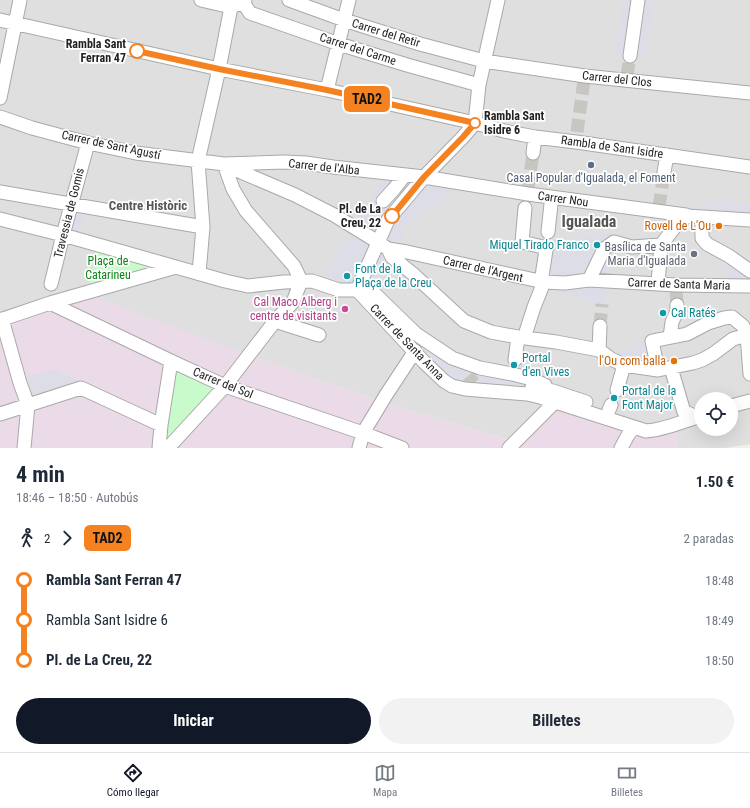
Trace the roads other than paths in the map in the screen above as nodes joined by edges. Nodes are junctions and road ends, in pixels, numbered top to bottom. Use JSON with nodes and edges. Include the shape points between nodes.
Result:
{"nodes":[{"id":1,"x":20,"y":0,"type":"edge"},
{"id":2,"x":201,"y":0,"type":"edge"},
{"id":3,"x":289,"y":0,"type":"edge"},
{"id":4,"x":349,"y":0,"type":"edge"},
{"id":5,"x":498,"y":0,"type":"edge"},
{"id":6,"x":638,"y":0,"type":"edge"},
{"id":7,"x":240,"y":3,"type":"edge"},
{"id":8,"x":0,"y":20,"type":"edge"},
{"id":9,"x":344,"y":20,"type":"junction"},
{"id":10,"x":15,"y":23,"type":"junction"},
{"id":11,"x":339,"y":44,"type":"junction"},
{"id":12,"x":630,"y":56,"type":"tunnel mouth"},
{"id":13,"x":484,"y":61,"type":"junction"},
{"id":14,"x":219,"y":69,"type":"junction"},
{"id":15,"x":479,"y":85,"type":"junction"},
{"id":16,"x":327,"y":90,"type":"junction"},
{"id":17,"x":750,"y":93,"type":"edge"},
{"id":18,"x":0,"y":98,"type":"edge"},
{"id":19,"x":0,"y":117,"type":"edge"},
{"id":20,"x":475,"y":123,"type":"junction"},
{"id":21,"x":535,"y":137,"type":"junction"},
{"id":22,"x":88,"y":143,"type":"junction"},
{"id":23,"x":533,"y":153,"type":"tunnel mouth"},
{"id":24,"x":666,"y":155,"type":"junction"},
{"id":25,"x":198,"y":161,"type":"junction"},
{"id":26,"x":224,"y":164,"type":"junction"},
{"id":27,"x":750,"y":166,"type":"edge"},
{"id":28,"x":664,"y":172,"type":"tunnel mouth"},
{"id":29,"x":405,"y":175,"type":"junction"},
{"id":30,"x":424,"y":177,"type":"junction"},
{"id":31,"x":0,"y":192,"type":"edge"},
{"id":32,"x":527,"y":197,"type":"junction"},
{"id":33,"x":551,"y":200,"type":"junction"},
{"id":34,"x":383,"y":201,"type":"dead end"},
{"id":35,"x":71,"y":204,"type":"junction"},
{"id":36,"x":687,"y":216,"type":"junction"},
{"id":37,"x":702,"y":218,"type":"junction"},
{"id":38,"x":0,"y":219,"type":"edge"},
{"id":39,"x":750,"y":220,"type":"edge"},
{"id":40,"x":203,"y":228,"type":"junction"},
{"id":41,"x":548,"y":232,"type":"dead end"},
{"id":42,"x":63,"y":235,"type":"junction"},
{"id":43,"x":661,"y":245,"type":"junction"},
{"id":44,"x":383,"y":246,"type":"junction"},
{"id":45,"x":176,"y":267,"type":"junction"},
{"id":46,"x":750,"y":271,"type":"edge"},
{"id":47,"x":199,"y":274,"type":"junction"},
{"id":48,"x":589,"y":280,"type":"junction"},
{"id":49,"x":301,"y":281,"type":"junction"},
{"id":50,"x":544,"y":282,"type":"junction"},
{"id":51,"x":51,"y":284,"type":"dead end"},
{"id":52,"x":658,"y":284,"type":"junction"},
{"id":53,"x":750,"y":286,"type":"edge"},
{"id":54,"x":358,"y":287,"type":"junction"},
{"id":55,"x":50,"y":303,"type":"junction"},
{"id":56,"x":677,"y":305,"type":"tunnel mouth"},
{"id":57,"x":1,"y":320,"type":"edge"},
{"id":58,"x":276,"y":321,"type":"junction"},
{"id":59,"x":600,"y":326,"type":"tunnel mouth"},
{"id":60,"x":749,"y":334,"type":"edge"},
{"id":61,"x":319,"y":335,"type":"dead end"},
{"id":62,"x":521,"y":338,"type":"junction"},
{"id":63,"x":664,"y":339,"type":"junction"},
{"id":64,"x":599,"y":350,"type":"junction"},
{"id":65,"x":409,"y":354,"type":"junction"},
{"id":66,"x":171,"y":362,"type":"junction"},
{"id":67,"x":623,"y":367,"type":"junction"},
{"id":68,"x":513,"y":368,"type":"junction"},
{"id":69,"x":665,"y":369,"type":"junction"},
{"id":70,"x":750,"y":374,"type":"edge"},
{"id":71,"x":225,"y":386,"type":"junction"},
{"id":72,"x":617,"y":390,"type":"dead end"},
{"id":73,"x":554,"y":396,"type":"junction"},
{"id":74,"x":750,"y":401,"type":"edge"},
{"id":75,"x":738,"y":404,"type":"edge"},
{"id":76,"x":28,"y":405,"type":"junction"},
{"id":77,"x":0,"y":414,"type":"edge"},
{"id":78,"x":691,"y":419,"type":"edge"},
{"id":79,"x":161,"y":426,"type":"junction"},
{"id":80,"x":634,"y":427,"type":"junction"},
{"id":81,"x":362,"y":433,"type":"junction"},
{"id":82,"x":24,"y":448,"type":"edge"},
{"id":83,"x":159,"y":448,"type":"edge"},
{"id":84,"x":168,"y":448,"type":"edge"},
{"id":85,"x":359,"y":448,"type":"edge"},
{"id":86,"x":402,"y":448,"type":"edge"},
{"id":87,"x":509,"y":448,"type":"edge"},
{"id":88,"x":621,"y":448,"type":"edge"}],
"edges":[{"from":1,"to":10,"type":"street"},
{"from":2,"to":7,"type":"street"},
{"from":3,"to":9,"type":"street","name":"Carrer del Retir"},
{"from":4,"to":9,"type":"street"},
{"from":5,"to":13,"type":"street"},
{"from":6,"to":12,"type":"street"},
{"from":7,"to":11,"type":"street","name":"Carrer del Carme","via":[[250,13]]},
{"from":7,"to":14,"type":"street"},
{"from":8,"to":10,"type":"street","name":"Rambla de Sant Isidre"},
{"from":9,"to":11,"type":"street"},
{"from":9,"to":13,"type":"street","name":"Carrer del Retir"},
{"from":10,"to":14,"type":"street","name":"Rambla de Sant Isidre"},
{"from":10,"to":18,"type":"street"},
{"from":11,"to":15,"type":"street","name":"Carrer del Carme"},
{"from":11,"to":16,"type":"street"},
{"from":13,"to":15,"type":"street"},
{"from":13,"to":17,"type":"street","name":"Carrer del Clos","via":[[585,78],[627,78]]},
{"from":14,"to":16,"type":"street","name":"Rambla de Sant Isidre"},
{"from":14,"to":25,"type":"street"},
{"from":15,"to":20,"type":"street"},
{"from":16,"to":20,"type":"street","name":"Rambla de Sant Isidre"},
{"from":19,"to":22,"type":"street","name":"Carrer de Sant Agustí"},
{"from":20,"to":21,"type":"street","name":"Rambla de Sant Isidre"},
{"from":20,"to":30,"type":"street"},
{"from":21,"to":23,"type":"street"},
{"from":21,"to":24,"type":"street","name":"Rambla de Sant Isidre","via":[[577,137]]},
{"from":22,"to":25,"type":"street","name":"Carrer de Sant Agustí","via":[[136,153]]},
{"from":22,"to":35,"type":"street","name":"Travessia de Gomis"},
{"from":24,"to":27,"type":"street","name":"Rambla de Sant Isidre"},
{"from":24,"to":28,"type":"street"},
{"from":25,"to":26,"type":"street","name":"Carrer de Sant Agustí"},
{"from":25,"to":40,"type":"street"},
{"from":26,"to":29,"type":"street","name":"Carrer de l'Alba","via":[[306,163]]},
{"from":26,"to":44,"type":"street","via":[[334,215]]},
{"from":26,"to":49,"type":"street","via":[[233,189],[246,211],[294,266]]},
{"from":29,"to":30,"type":"street","name":"Carrer de l'Alba"},
{"from":29,"to":34,"type":"street"},
{"from":30,"to":32,"type":"street","name":"Carrer Nou"},
{"from":30,"to":44,"type":"street","via":[[388,220]]},
{"from":31,"to":35,"type":"street"},
{"from":32,"to":33,"type":"street","name":"Carrer Nou"},
{"from":32,"to":50,"type":"street","via":[[522,242],[546,248],[542,276]]},
{"from":33,"to":36,"type":"street","name":"Carrer Nou","via":[[659,209]]},
{"from":33,"to":41,"type":"street"},
{"from":35,"to":40,"type":"street"},
{"from":35,"to":42,"type":"street","name":"Travessia de Gomis"},
{"from":36,"to":37,"type":"street","name":"Carrer Nou"},
{"from":36,"to":43,"type":"street"},
{"from":37,"to":39,"type":"street","name":"Carrer Nou"},
{"from":37,"to":46,"type":"street","via":[[702,238],[707,244]]},
{"from":38,"to":42,"type":"street"},
{"from":40,"to":47,"type":"street"},
{"from":42,"to":45,"type":"street"},
{"from":42,"to":51,"type":"street","name":"Travessia de Gomis"},
{"from":43,"to":48,"type":"street","via":[[632,247],[614,242],[604,249]]},
{"from":43,"to":52,"type":"street"},
{"from":44,"to":50,"type":"street","name":"Carrer de l'Argent"},
{"from":44,"to":54,"type":"street"},
{"from":44,"to":62,"type":"street","via":[[464,321],[491,332]]},
{"from":45,"to":47,"type":"street"},
{"from":45,"to":55,"type":"street"},
{"from":47,"to":49,"type":"street","via":[[248,286]]},
{"from":48,"to":50,"type":"street","name":"Carrer de l'Argent"},
{"from":48,"to":52,"type":"street","name":"Carrer de Santa Maria"},
{"from":49,"to":54,"type":"street","via":[[312,281],[339,290]]},
{"from":49,"to":58,"type":"street","via":[[293,302]]},
{"from":50,"to":62,"type":"street"},
{"from":52,"to":53,"type":"street","name":"Carrer de Santa Maria","via":[[676,287]]},
{"from":54,"to":65,"type":"street","name":"Carrer de Santa Anna"},
{"from":54,"to":68,"type":"street","via":[[375,294],[416,334],[452,358],[480,368]]},
{"from":55,"to":57,"type":"street"},
{"from":55,"to":66,"type":"street","name":"Carrer del Sol"},
{"from":56,"to":63,"type":"street","via":[[677,311]]},
{"from":57,"to":76,"type":"street"},
{"from":58,"to":61,"type":"street"},
{"from":58,"to":71,"type":"street"},
{"from":59,"to":64,"type":"street"},
{"from":60,"to":63,"type":"street","via":[[732,317],[708,323],[686,334]]},
{"from":60,"to":69,"type":"street","via":[[733,339],[702,360]]},
{"from":60,"to":70,"type":"street"},
{"from":62,"to":64,"type":"street"},
{"from":62,"to":68,"type":"street"},
{"from":63,"to":69,"type":"street","via":[[652,341]]},
{"from":64,"to":67,"type":"street"},
{"from":65,"to":73,"type":"street","name":"Carrer de Santa Anna","via":[[424,362],[452,386],[540,397]]},
{"from":65,"to":81,"type":"street"},
{"from":66,"to":71,"type":"street","name":"Carrer del Sol"},
{"from":66,"to":79,"type":"street"},
{"from":67,"to":69,"type":"street"},
{"from":67,"to":72,"type":"street"},
{"from":68,"to":73,"type":"street","via":[[547,386]]},
{"from":69,"to":78,"type":"street","via":[[684,412],[690,414]]},
{"from":71,"to":81,"type":"street","name":"Carrer del Sol"},
{"from":71,"to":84,"type":"street"},
{"from":73,"to":78,"type":"street","via":[[610,408],[649,425]]},
{"from":73,"to":80,"type":"street","via":[[577,408]]},
{"from":73,"to":87,"type":"street"},
{"from":74,"to":75,"type":"street"},
{"from":76,"to":77,"type":"street"},
{"from":76,"to":79,"type":"street","via":[[81,388]]},
{"from":76,"to":82,"type":"street"},
{"from":78,"to":80,"type":"street","via":[[656,430]]},
{"from":79,"to":83,"type":"street"},
{"from":80,"to":88,"type":"street"},
{"from":81,"to":85,"type":"street"},
{"from":81,"to":86,"type":"street","name":"Carrer del Sol"}]}
